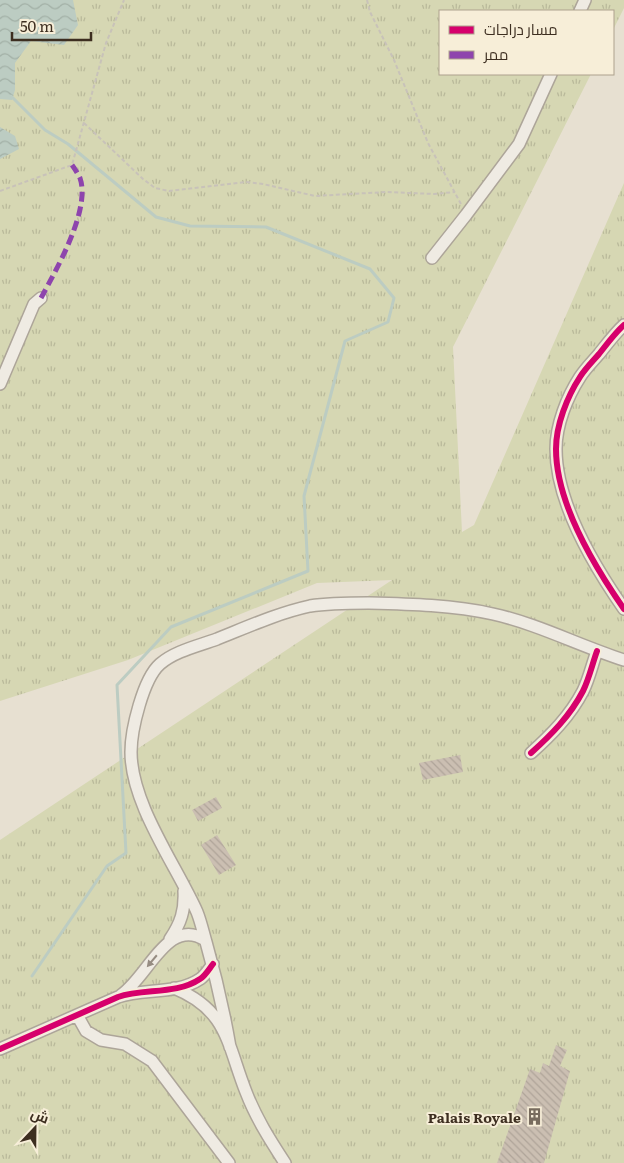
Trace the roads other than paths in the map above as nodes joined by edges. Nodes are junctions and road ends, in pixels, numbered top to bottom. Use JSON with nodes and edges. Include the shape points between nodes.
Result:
{"nodes":[{"id":1,"x":551,"y":75,"type":"edge"},
{"id":2,"x":432,"y":258,"type":"dead end"},
{"id":3,"x":41,"y":298,"type":"dead end"},
{"id":4,"x":624,"y":325,"type":"edge"},
{"id":5,"x":0,"y":384,"type":"edge"},
{"id":6,"x":624,"y":608,"type":"edge"},
{"id":7,"x":596,"y":651,"type":"junction"},
{"id":8,"x":624,"y":660,"type":"edge"},
{"id":9,"x":531,"y":753,"type":"dead end"},
{"id":10,"x":182,"y":882,"type":"junction"},
{"id":11,"x":205,"y":940,"type":"junction"},
{"id":12,"x":166,"y":944,"type":"junction"},
{"id":13,"x":213,"y":964,"type":"junction"},
{"id":14,"x":174,"y":988,"type":"junction"},
{"id":15,"x":118,"y":997,"type":"junction"},
{"id":16,"x":77,"y":1015,"type":"junction"},
{"id":17,"x":230,"y":1047,"type":"junction"},
{"id":18,"x":0,"y":1049,"type":"edge"},
{"id":19,"x":229,"y":1163,"type":"edge"},
{"id":20,"x":285,"y":1163,"type":"edge"}],
"edges":[{"from":1,"to":2,"type":"street","via":[[519,144]]},
{"from":3,"to":5,"type":"street","via":[[34,304]]},
{"from":4,"to":6,"type":"street","via":[[580,377],[567,403],[556,449],[560,484],[571,513],[590,557]]},
{"from":7,"to":8,"type":"street"},
{"from":7,"to":9,"type":"street","via":[[583,690],[573,708]]},
{"from":7,"to":10,"type":"street","via":[[537,627],[493,614],[400,604],[337,603],[310,606],[272,618],[172,656],[158,666],[144,690],[135,720],[131,751],[140,799]]},
{"from":10,"to":11,"type":"street"},
{"from":10,"to":12,"type":"street","via":[[182,916]]},
{"from":11,"to":12,"type":"street","via":[[186,934]]},
{"from":11,"to":13,"type":"street"},
{"from":12,"to":15,"type":"street","one_way":true,"via":[[134,984]]},
{"from":13,"to":14,"type":"street","via":[[200,979]]},
{"from":13,"to":17,"type":"street"},
{"from":14,"to":15,"type":"street"},
{"from":14,"to":17,"type":"street","via":[[194,997],[216,1017]]},
{"from":15,"to":16,"type":"street"},
{"from":16,"to":18,"type":"street"},
{"from":16,"to":19,"type":"street","via":[[86,1031],[101,1040],[125,1044],[152,1061]]},
{"from":17,"to":20,"type":"street","via":[[260,1125]]}]}
